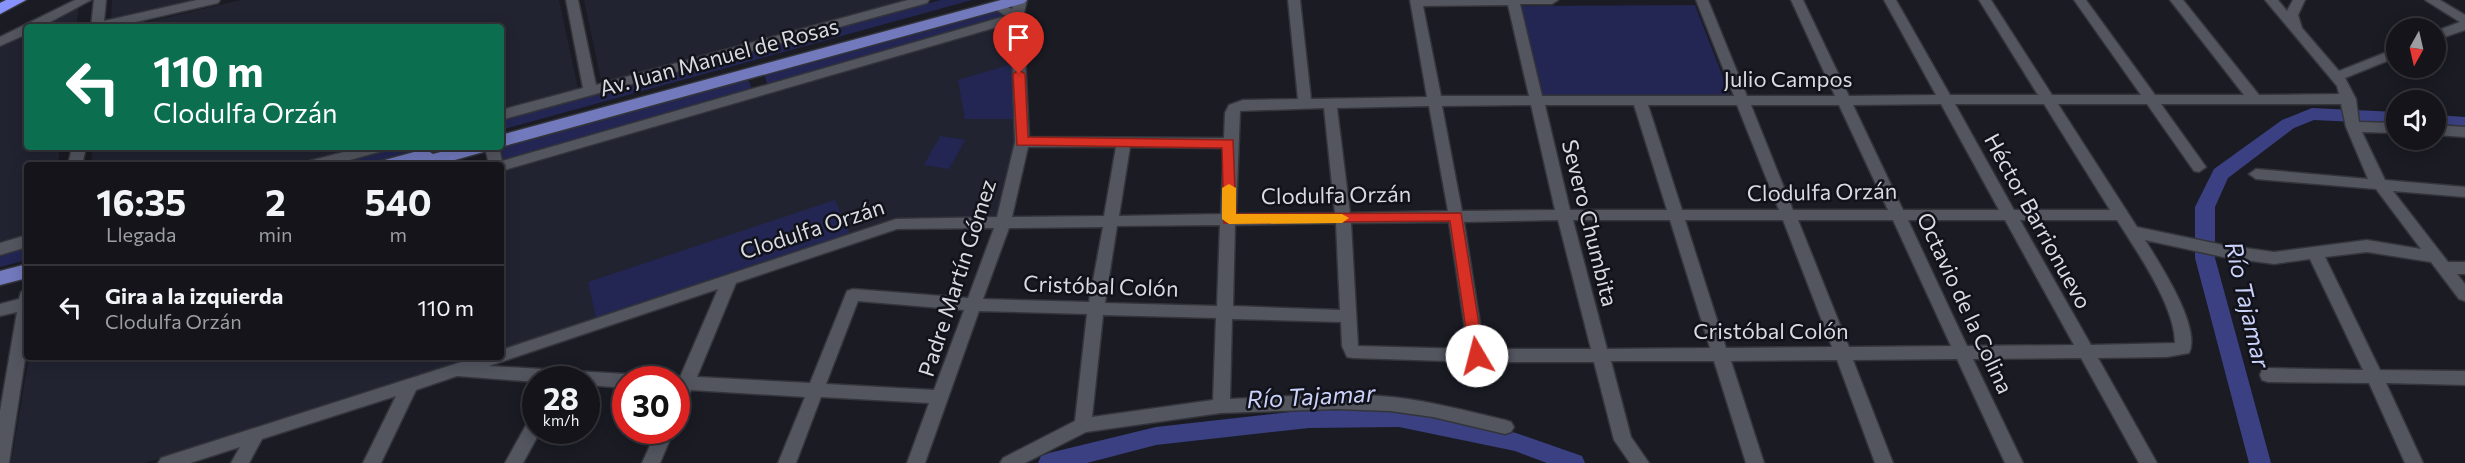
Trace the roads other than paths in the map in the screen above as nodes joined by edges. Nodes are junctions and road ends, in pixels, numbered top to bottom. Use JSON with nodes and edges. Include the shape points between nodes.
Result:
{"nodes":[{"id":1,"x":18,"y":0,"type":"edge"},
{"id":2,"x":85,"y":0,"type":"edge"},
{"id":3,"x":100,"y":0,"type":"edge"},
{"id":4,"x":214,"y":0,"type":"edge"},
{"id":5,"x":572,"y":0,"type":"edge"},
{"id":6,"x":923,"y":0,"type":"edge"},
{"id":7,"x":1020,"y":0,"type":"edge"},
{"id":8,"x":1294,"y":0,"type":"edge"},
{"id":9,"x":1552,"y":0,"type":"edge"},
{"id":10,"x":1702,"y":0,"type":"edge"},
{"id":11,"x":1797,"y":0,"type":"edge"},
{"id":12,"x":1890,"y":0,"type":"edge"},
{"id":13,"x":1985,"y":0,"type":"edge"},
{"id":14,"x":2080,"y":0,"type":"edge"},
{"id":15,"x":2175,"y":0,"type":"edge"},
{"id":16,"x":2271,"y":0,"type":"edge"},
{"id":17,"x":2299,"y":0,"type":"edge"},
{"id":18,"x":2431,"y":0,"type":"edge"},
{"id":19,"x":1417,"y":1,"type":"edge"},
{"id":20,"x":1513,"y":1,"type":"edge"},
{"id":21,"x":991,"y":3,"type":"edge"},
{"id":22,"x":0,"y":9,"type":"edge"},
{"id":23,"x":1017,"y":17,"type":"junction"},
{"id":24,"x":2465,"y":20,"type":"edge"},
{"id":25,"x":37,"y":24,"type":"edge"},
{"id":26,"x":97,"y":24,"type":"edge"},
{"id":27,"x":110,"y":24,"type":"edge"},
{"id":28,"x":2465,"y":25,"type":"edge"},
{"id":29,"x":24,"y":30,"type":"edge"},
{"id":30,"x":2299,"y":32,"type":"junction"},
{"id":31,"x":2446,"y":32,"type":"edge"},
{"id":32,"x":0,"y":42,"type":"edge"},
{"id":33,"x":2386,"y":56,"type":"edge"},
{"id":34,"x":2338,"y":76,"type":"junction"},
{"id":35,"x":590,"y":91,"type":"junction"},
{"id":36,"x":2151,"y":98,"type":"junction"},
{"id":37,"x":2254,"y":98,"type":"junction"},
{"id":38,"x":2049,"y":99,"type":"junction"},
{"id":39,"x":1742,"y":100,"type":"junction"},
{"id":40,"x":1845,"y":100,"type":"junction"},
{"id":41,"x":1946,"y":100,"type":"junction"},
{"id":42,"x":1435,"y":101,"type":"junction"},
{"id":43,"x":1536,"y":101,"type":"junction"},
{"id":44,"x":1640,"y":101,"type":"junction"},
{"id":45,"x":1305,"y":103,"type":"junction"},
{"id":46,"x":2349,"y":103,"type":"junction"},
{"id":47,"x":1330,"y":104,"type":"junction"},
{"id":48,"x":504,"y":114,"type":"edge"},
{"id":49,"x":2353,"y":127,"type":"junction"},
{"id":50,"x":2386,"y":128,"type":"edge"},
{"id":51,"x":504,"y":133,"type":"edge"},
{"id":52,"x":504,"y":140,"type":"edge"},
{"id":53,"x":1022,"y":142,"type":"junction"},
{"id":54,"x":1229,"y":143,"type":"junction"},
{"id":55,"x":1124,"y":144,"type":"junction"},
{"id":56,"x":370,"y":150,"type":"edge"},
{"id":57,"x":442,"y":150,"type":"edge"},
{"id":58,"x":470,"y":150,"type":"edge"},
{"id":59,"x":325,"y":162,"type":"edge"},
{"id":60,"x":398,"y":162,"type":"edge"},
{"id":61,"x":426,"y":162,"type":"edge"},
{"id":62,"x":504,"y":165,"type":"edge"},
{"id":63,"x":2199,"y":167,"type":"dead end"},
{"id":64,"x":2256,"y":174,"type":"dead end"},
{"id":65,"x":2378,"y":183,"type":"junction"},
{"id":66,"x":2465,"y":192,"type":"edge"},
{"id":67,"x":1898,"y":214,"type":"junction"},
{"id":68,"x":2009,"y":214,"type":"junction"},
{"id":69,"x":1564,"y":215,"type":"junction"},
{"id":70,"x":1676,"y":215,"type":"junction"},
{"id":71,"x":1788,"y":215,"type":"junction"},
{"id":72,"x":2122,"y":215,"type":"junction"},
{"id":73,"x":1456,"y":216,"type":"junction"},
{"id":74,"x":1343,"y":218,"type":"junction"},
{"id":75,"x":1229,"y":219,"type":"junction"},
{"id":76,"x":1111,"y":220,"type":"junction"},
{"id":77,"x":1004,"y":222,"type":"junction"},
{"id":78,"x":2133,"y":232,"type":"junction"},
{"id":79,"x":24,"y":243,"type":"edge"},
{"id":80,"x":0,"y":249,"type":"edge"},
{"id":81,"x":2315,"y":253,"type":"junction"},
{"id":82,"x":2439,"y":262,"type":"junction"},
{"id":83,"x":24,"y":263,"type":"edge"},
{"id":84,"x":2465,"y":268,"type":"edge"},
{"id":85,"x":0,"y":270,"type":"edge"},
{"id":86,"x":24,"y":272,"type":"edge"},
{"id":87,"x":0,"y":278,"type":"edge"},
{"id":88,"x":730,"y":280,"type":"junction"},
{"id":89,"x":2465,"y":295,"type":"edge"},
{"id":90,"x":24,"y":302,"type":"edge"},
{"id":91,"x":974,"y":305,"type":"junction"},
{"id":92,"x":1096,"y":309,"type":"junction"},
{"id":93,"x":0,"y":310,"type":"edge"},
{"id":94,"x":1224,"y":312,"type":"junction"},
{"id":95,"x":1348,"y":316,"type":"junction"},
{"id":96,"x":24,"y":319,"type":"edge"},
{"id":97,"x":1964,"y":352,"type":"junction"},
{"id":98,"x":2085,"y":352,"type":"junction"},
{"id":99,"x":1719,"y":353,"type":"junction"},
{"id":100,"x":1843,"y":353,"type":"junction"},
{"id":101,"x":1599,"y":354,"type":"junction"},
{"id":102,"x":504,"y":355,"type":"edge"},
{"id":103,"x":1477,"y":356,"type":"junction"},
{"id":104,"x":488,"y":360,"type":"edge"},
{"id":105,"x":689,"y":366,"type":"edge"},
{"id":106,"x":457,"y":370,"type":"junction"},
{"id":107,"x":2268,"y":375,"type":"dead end"},
{"id":108,"x":522,"y":376,"type":"edge"},
{"id":109,"x":2373,"y":378,"type":"junction"},
{"id":110,"x":2465,"y":378,"type":"edge"},
{"id":111,"x":690,"y":383,"type":"edge"},
{"id":112,"x":410,"y":386,"type":"junction"},
{"id":113,"x":816,"y":390,"type":"junction"},
{"id":114,"x":941,"y":396,"type":"junction"},
{"id":115,"x":1221,"y":406,"type":"junction"},
{"id":116,"x":1083,"y":425,"type":"junction"},
{"id":117,"x":1505,"y":427,"type":"dead end"},
{"id":118,"x":256,"y":435,"type":"junction"},
{"id":119,"x":524,"y":444,"type":"edge"},
{"id":120,"x":660,"y":444,"type":"edge"},
{"id":121,"x":1636,"y":459,"type":"edge"},
{"id":122,"x":0,"y":460,"type":"edge"},
{"id":123,"x":167,"y":463,"type":"edge"},
{"id":124,"x":240,"y":463,"type":"edge"},
{"id":125,"x":372,"y":463,"type":"edge"},
{"id":126,"x":514,"y":463,"type":"edge"},
{"id":127,"x":651,"y":463,"type":"edge"},
{"id":128,"x":787,"y":463,"type":"edge"},
{"id":129,"x":916,"y":463,"type":"edge"},
{"id":130,"x":1009,"y":463,"type":"edge"},
{"id":131,"x":1755,"y":463,"type":"edge"},
{"id":132,"x":1884,"y":463,"type":"edge"},
{"id":133,"x":2014,"y":463,"type":"edge"},
{"id":134,"x":2148,"y":463,"type":"edge"},
{"id":135,"x":2414,"y":463,"type":"edge"}],
"edges":[{"from":1,"to":22,"type":"highway"},
{"from":2,"to":25,"type":"street"},
{"from":3,"to":26,"type":"street"},
{"from":4,"to":27,"type":"street"},
{"from":5,"to":35,"type":"street"},
{"from":6,"to":35,"type":"street"},
{"from":7,"to":21,"type":"main road","name":"Av. Juan Manuel de Rosas"},
{"from":7,"to":23,"type":"street","name":"Padre Martín Gómez"},
{"from":8,"to":45,"type":"street"},
{"from":9,"to":20,"type":"street"},
{"from":10,"to":39,"type":"street"},
{"from":11,"to":40,"type":"street","name":"Octavio de la Colina"},
{"from":12,"to":41,"type":"street","name":"Héctor Barrionuevo"},
{"from":13,"to":38,"type":"street"},
{"from":14,"to":36,"type":"street"},
{"from":15,"to":37,"type":"street"},
{"from":16,"to":30,"type":"street"},
{"from":17,"to":30,"type":"street","via":[[2292,15]]},
{"from":18,"to":24,"type":"street"},
{"from":19,"to":20,"type":"street"},
{"from":19,"to":42,"type":"street"},
{"from":20,"to":43,"type":"street","name":"Severo Chumbita"},
{"from":21,"to":23,"type":"street"},
{"from":21,"to":51,"type":"main road","name":"Av. Juan Manuel de Rosas"},
{"from":21,"to":52,"type":"main road","name":"Av. Juan Manuel de Rosas"},
{"from":23,"to":53,"type":"street","name":"Padre Martín Gómez"},
{"from":23,"to":62,"type":"street"},
{"from":28,"to":31,"type":"street"},
{"from":29,"to":32,"type":"street"},
{"from":30,"to":34,"type":"street"},
{"from":33,"to":34,"type":"street"},
{"from":34,"to":46,"type":"street"},
{"from":35,"to":48,"type":"street"},
{"from":36,"to":37,"type":"street","name":"Julio Campos"},
{"from":36,"to":38,"type":"street","name":"Julio Campos"},
{"from":36,"to":63,"type":"street"},
{"from":37,"to":46,"type":"street","name":"Julio Campos"},
{"from":38,"to":41,"type":"street","name":"Julio Campos"},
{"from":38,"to":72,"type":"street"},
{"from":39,"to":40,"type":"street","name":"Julio Campos"},
{"from":39,"to":44,"type":"street","name":"Julio Campos"},
{"from":39,"to":71,"type":"street"},
{"from":40,"to":41,"type":"street","name":"Julio Campos"},
{"from":40,"to":67,"type":"street","name":"Octavio de la Colina"},
{"from":41,"to":68,"type":"street","name":"Héctor Barrionuevo"},
{"from":42,"to":43,"type":"street","name":"Julio Campos"},
{"from":42,"to":47,"type":"street","name":"Julio Campos"},
{"from":42,"to":73,"type":"street"},
{"from":43,"to":44,"type":"street","name":"Julio Campos"},
{"from":43,"to":69,"type":"street","name":"Severo Chumbita"},
{"from":44,"to":70,"type":"street"},
{"from":45,"to":47,"type":"street","name":"Julio Campos"},
{"from":45,"to":54,"type":"street","name":"Julio Campos","via":[[1234,108]]},
{"from":46,"to":49,"type":"street"},
{"from":47,"to":74,"type":"street"},
{"from":49,"to":50,"type":"street"},
{"from":49,"to":65,"type":"street"},
{"from":53,"to":55,"type":"street"},
{"from":53,"to":77,"type":"street","name":"Padre Martín Gómez"},
{"from":54,"to":55,"type":"street"},
{"from":54,"to":75,"type":"street"},
{"from":55,"to":76,"type":"street"},
{"from":56,"to":59,"type":"street"},
{"from":57,"to":60,"type":"main road"},
{"from":58,"to":61,"type":"main road"},
{"from":64,"to":65,"type":"street"},
{"from":65,"to":66,"type":"street"},
{"from":65,"to":82,"type":"street"},
{"from":67,"to":68,"type":"street","name":"Clodulfa Orzán"},
{"from":67,"to":71,"type":"street","name":"Clodulfa Orzán"},
{"from":67,"to":97,"type":"street","name":"Octavio de la Colina"},
{"from":68,"to":72,"type":"street","name":"Clodulfa Orzán"},
{"from":68,"to":98,"type":"street","name":"Héctor Barrionuevo"},
{"from":69,"to":70,"type":"street","name":"Clodulfa Orzán"},
{"from":69,"to":73,"type":"street","name":"Clodulfa Orzán"},
{"from":69,"to":101,"type":"street","name":"Severo Chumbita"},
{"from":70,"to":71,"type":"street","name":"Clodulfa Orzán"},
{"from":70,"to":99,"type":"street"},
{"from":71,"to":100,"type":"street"},
{"from":72,"to":78,"type":"street"},
{"from":73,"to":74,"type":"street","name":"Clodulfa Orzán"},
{"from":73,"to":103,"type":"street"},
{"from":74,"to":75,"type":"street","name":"Clodulfa Orzán"},
{"from":74,"to":95,"type":"street"},
{"from":75,"to":76,"type":"street","name":"Clodulfa Orzán"},
{"from":75,"to":94,"type":"street"},
{"from":76,"to":77,"type":"street","name":"Clodulfa Orzán"},
{"from":76,"to":92,"type":"street"},
{"from":77,"to":88,"type":"street","name":"Clodulfa Orzán","via":[[896,225]]},
{"from":77,"to":91,"type":"street","name":"Padre Martín Gómez"},
{"from":78,"to":81,"type":"street","via":[[2274,258]]},
{"from":78,"to":98,"type":"street","name":"Cristóbal Colón","via":[[2177,315],[2185,342],[2183,348]]},
{"from":79,"to":80,"type":"street"},
{"from":81,"to":82,"type":"street","via":[[2367,246]]},
{"from":81,"to":109,"type":"street"},
{"from":82,"to":84,"type":"street"},
{"from":82,"to":89,"type":"street"},
{"from":83,"to":85,"type":"main road"},
{"from":86,"to":87,"type":"main road"},
{"from":88,"to":102,"type":"street","name":"Clodulfa Orzán"},
{"from":88,"to":105,"type":"street"},
{"from":90,"to":93,"type":"street"},
{"from":91,"to":92,"type":"street","name":"Cristóbal Colón"},
{"from":91,"to":113,"type":"street","name":"Cristóbal Colón","via":[[853,295]]},
{"from":91,"to":114,"type":"street","name":"Padre Martín Gómez"},
{"from":92,"to":94,"type":"street","name":"Cristóbal Colón"},
{"from":92,"to":116,"type":"street"},
{"from":94,"to":95,"type":"street","name":"Cristóbal Colón"},
{"from":94,"to":115,"type":"street"},
{"from":95,"to":103,"type":"street","name":"Cristóbal Colón","via":[[1353,352]]},
{"from":96,"to":122,"type":"street"},
{"from":97,"to":98,"type":"street","name":"Cristóbal Colón"},
{"from":97,"to":100,"type":"street","name":"Cristóbal Colón"},
{"from":97,"to":133,"type":"street","name":"Octavio de la Colina"},
{"from":98,"to":134,"type":"street","name":"Héctor Barrionuevo"},
{"from":99,"to":100,"type":"street","name":"Cristóbal Colón"},
{"from":99,"to":101,"type":"street","name":"Cristóbal Colón"},
{"from":99,"to":131,"type":"street"},
{"from":100,"to":132,"type":"street"},
{"from":101,"to":103,"type":"street","name":"Cristóbal Colón"},
{"from":101,"to":121,"type":"street","name":"Severo Chumbita","via":[[1623,440]]},
{"from":104,"to":106,"type":"street"},
{"from":106,"to":108,"type":"street"},
{"from":106,"to":112,"type":"street"},
{"from":107,"to":109,"type":"street"},
{"from":109,"to":110,"type":"street"},
{"from":109,"to":135,"type":"street"},
{"from":111,"to":113,"type":"street"},
{"from":112,"to":118,"type":"street"},
{"from":112,"to":125,"type":"street"},
{"from":113,"to":114,"type":"street"},
{"from":113,"to":128,"type":"street"},
{"from":114,"to":129,"type":"street","name":"Padre Martín Gómez"},
{"from":115,"to":116,"type":"street"},
{"from":115,"to":117,"type":"street","via":[[1390,404]]},
{"from":116,"to":130,"type":"street"},
{"from":118,"to":123,"type":"street"},
{"from":118,"to":124,"type":"street"},
{"from":119,"to":126,"type":"street"},
{"from":120,"to":127,"type":"street"}]}
